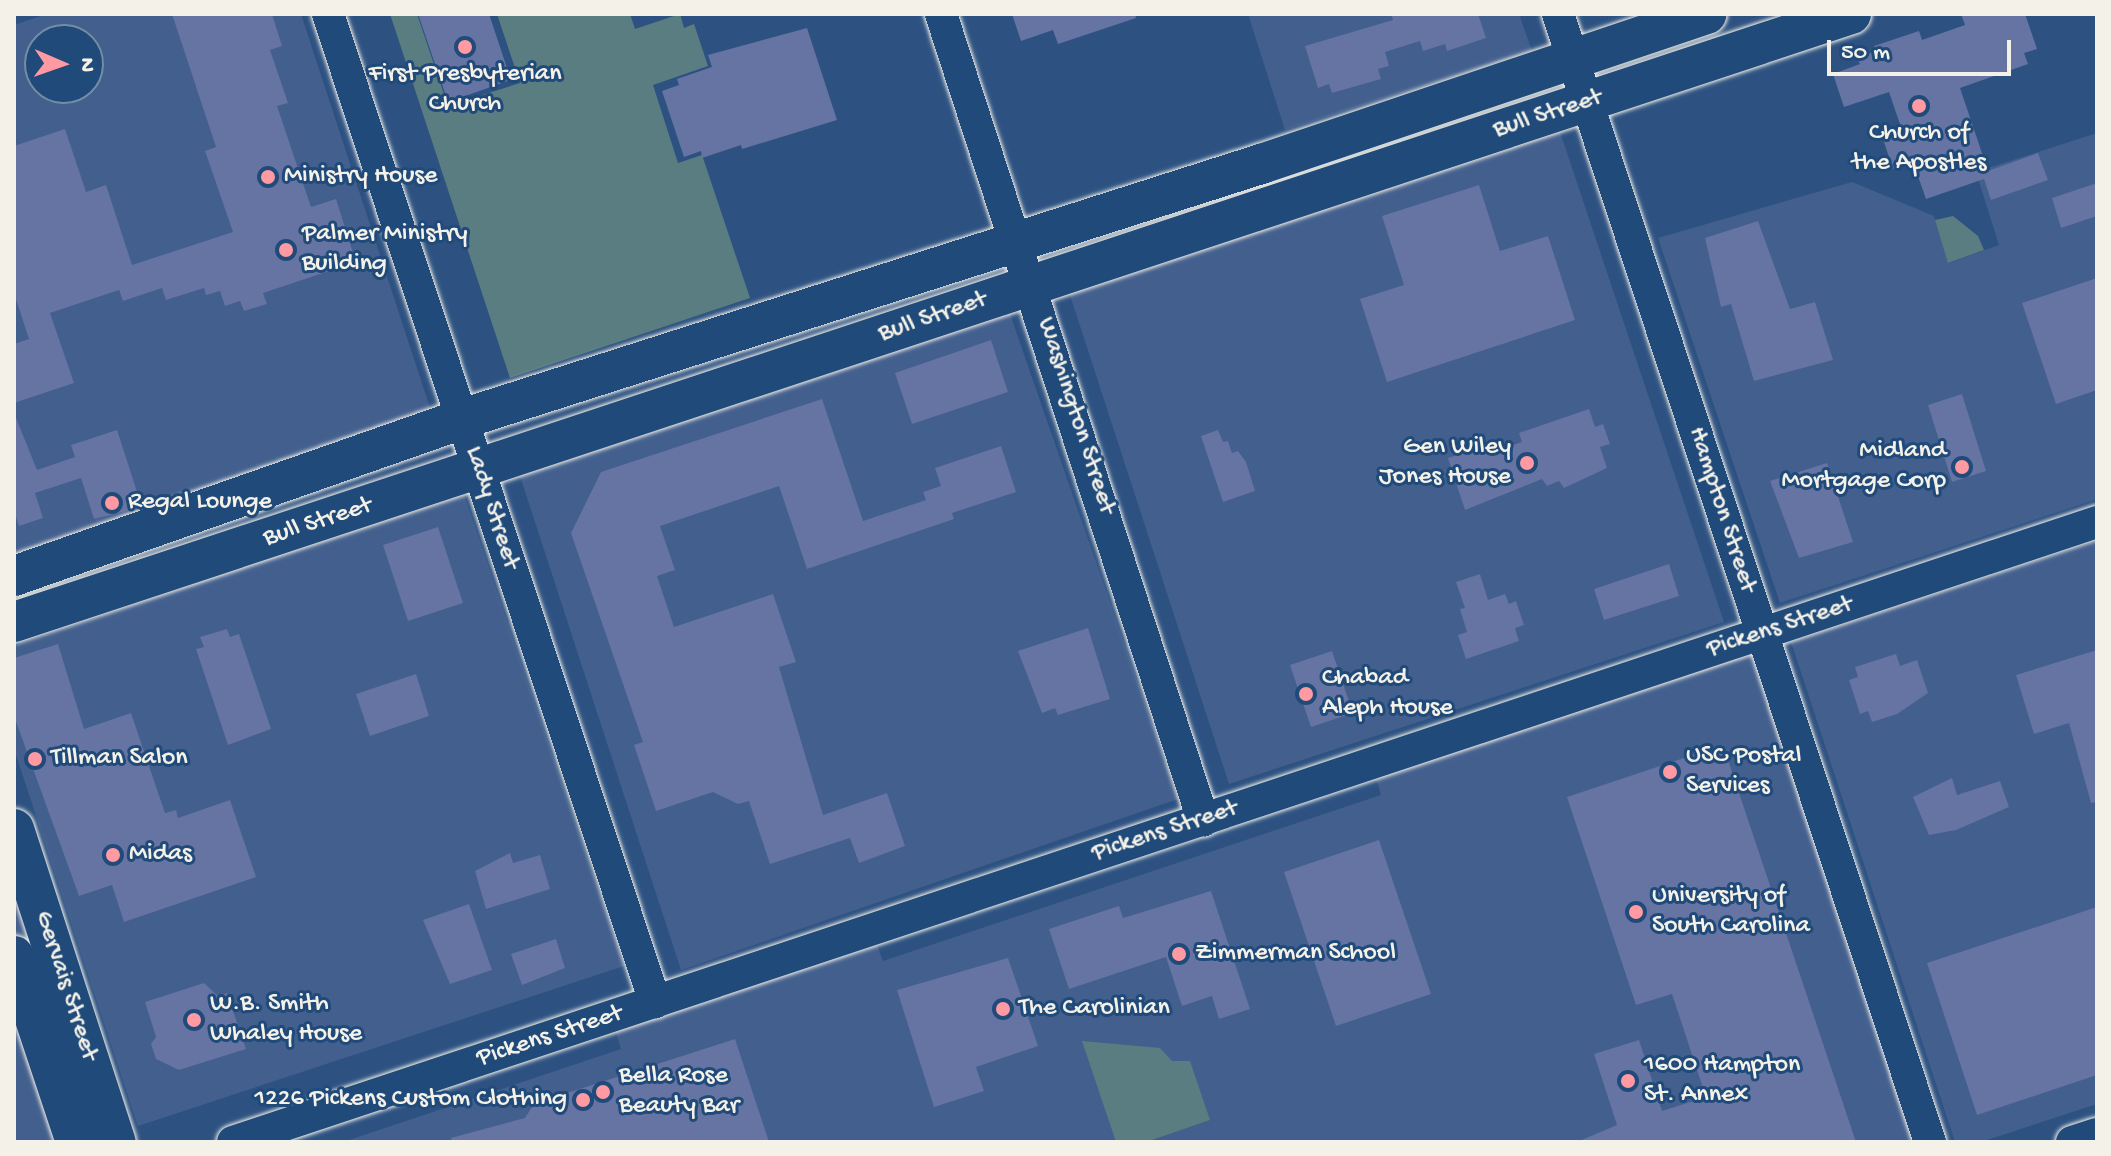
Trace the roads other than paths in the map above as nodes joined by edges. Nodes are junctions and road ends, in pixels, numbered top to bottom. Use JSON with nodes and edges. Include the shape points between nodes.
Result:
{"nodes":[{"id":1,"x":328,"y":14,"type":"edge"},
{"id":2,"x":941,"y":14,"type":"edge"},
{"id":3,"x":1558,"y":14,"type":"edge"},
{"id":4,"x":1706,"y":14,"type":"edge"},
{"id":5,"x":1851,"y":14,"type":"edge"},
{"id":6,"x":1571,"y":56,"type":"junction"},
{"id":7,"x":1587,"y":102,"type":"junction"},
{"id":8,"x":1019,"y":242,"type":"junction"},
{"id":9,"x":1032,"y":284,"type":"junction"},
{"id":10,"x":462,"y":419,"type":"junction"},
{"id":11,"x":479,"y":471,"type":"junction"},
{"id":12,"x":2097,"y":522,"type":"edge"},
{"id":13,"x":14,"y":576,"type":"edge"},
{"id":14,"x":14,"y":622,"type":"edge"},
{"id":15,"x":1762,"y":634,"type":"junction"},
{"id":16,"x":1203,"y":820,"type":"junction"},
{"id":17,"x":14,"y":829,"type":"edge"},
{"id":18,"x":14,"y":956,"type":"edge"},
{"id":19,"x":655,"y":1002,"type":"junction"},
{"id":20,"x":2097,"y":1134,"type":"edge"},
{"id":21,"x":76,"y":1142,"type":"edge"},
{"id":22,"x":116,"y":1142,"type":"edge"},
{"id":23,"x":233,"y":1142,"type":"edge"},
{"id":24,"x":1930,"y":1142,"type":"edge"},
{"id":25,"x":2072,"y":1142,"type":"edge"}],
"edges":[{"from":1,"to":10,"type":"street","name":"Lady Street"},
{"from":2,"to":8,"type":"street","name":"Washington Street"},
{"from":3,"to":6,"type":"street","name":"Hampton Street"},
{"from":4,"to":6,"type":"main road","name":"Bull Street"},
{"from":5,"to":7,"type":"main road","name":"Bull Street"},
{"from":6,"to":7,"type":"street","name":"Hampton Street"},
{"from":6,"to":8,"type":"main road","name":"Bull Street"},
{"from":7,"to":9,"type":"main road","name":"Bull Street"},
{"from":7,"to":15,"type":"street","name":"Hampton Street"},
{"from":8,"to":9,"type":"street","name":"Washington Street"},
{"from":8,"to":10,"type":"main road","name":"Bull Street"},
{"from":9,"to":11,"type":"main road","name":"Bull Street"},
{"from":9,"to":16,"type":"street","name":"Washington Street"},
{"from":10,"to":11,"type":"street","name":"Lady Street"},
{"from":10,"to":13,"type":"main road","name":"Bull Street"},
{"from":11,"to":14,"type":"main road","name":"Bull Street"},
{"from":11,"to":19,"type":"street","name":"Lady Street"},
{"from":12,"to":15,"type":"street","name":"Pickens Street"},
{"from":15,"to":16,"type":"street","name":"Pickens Street"},
{"from":15,"to":24,"type":"street","name":"Hampton Street"},
{"from":16,"to":19,"type":"street","name":"Pickens Street"},
{"from":17,"to":22,"type":"main road","name":"Gervais Street"},
{"from":18,"to":21,"type":"main road","name":"Gervais Street"},
{"from":19,"to":23,"type":"street","name":"Pickens Street"},
{"from":20,"to":25,"type":"street"}]}
